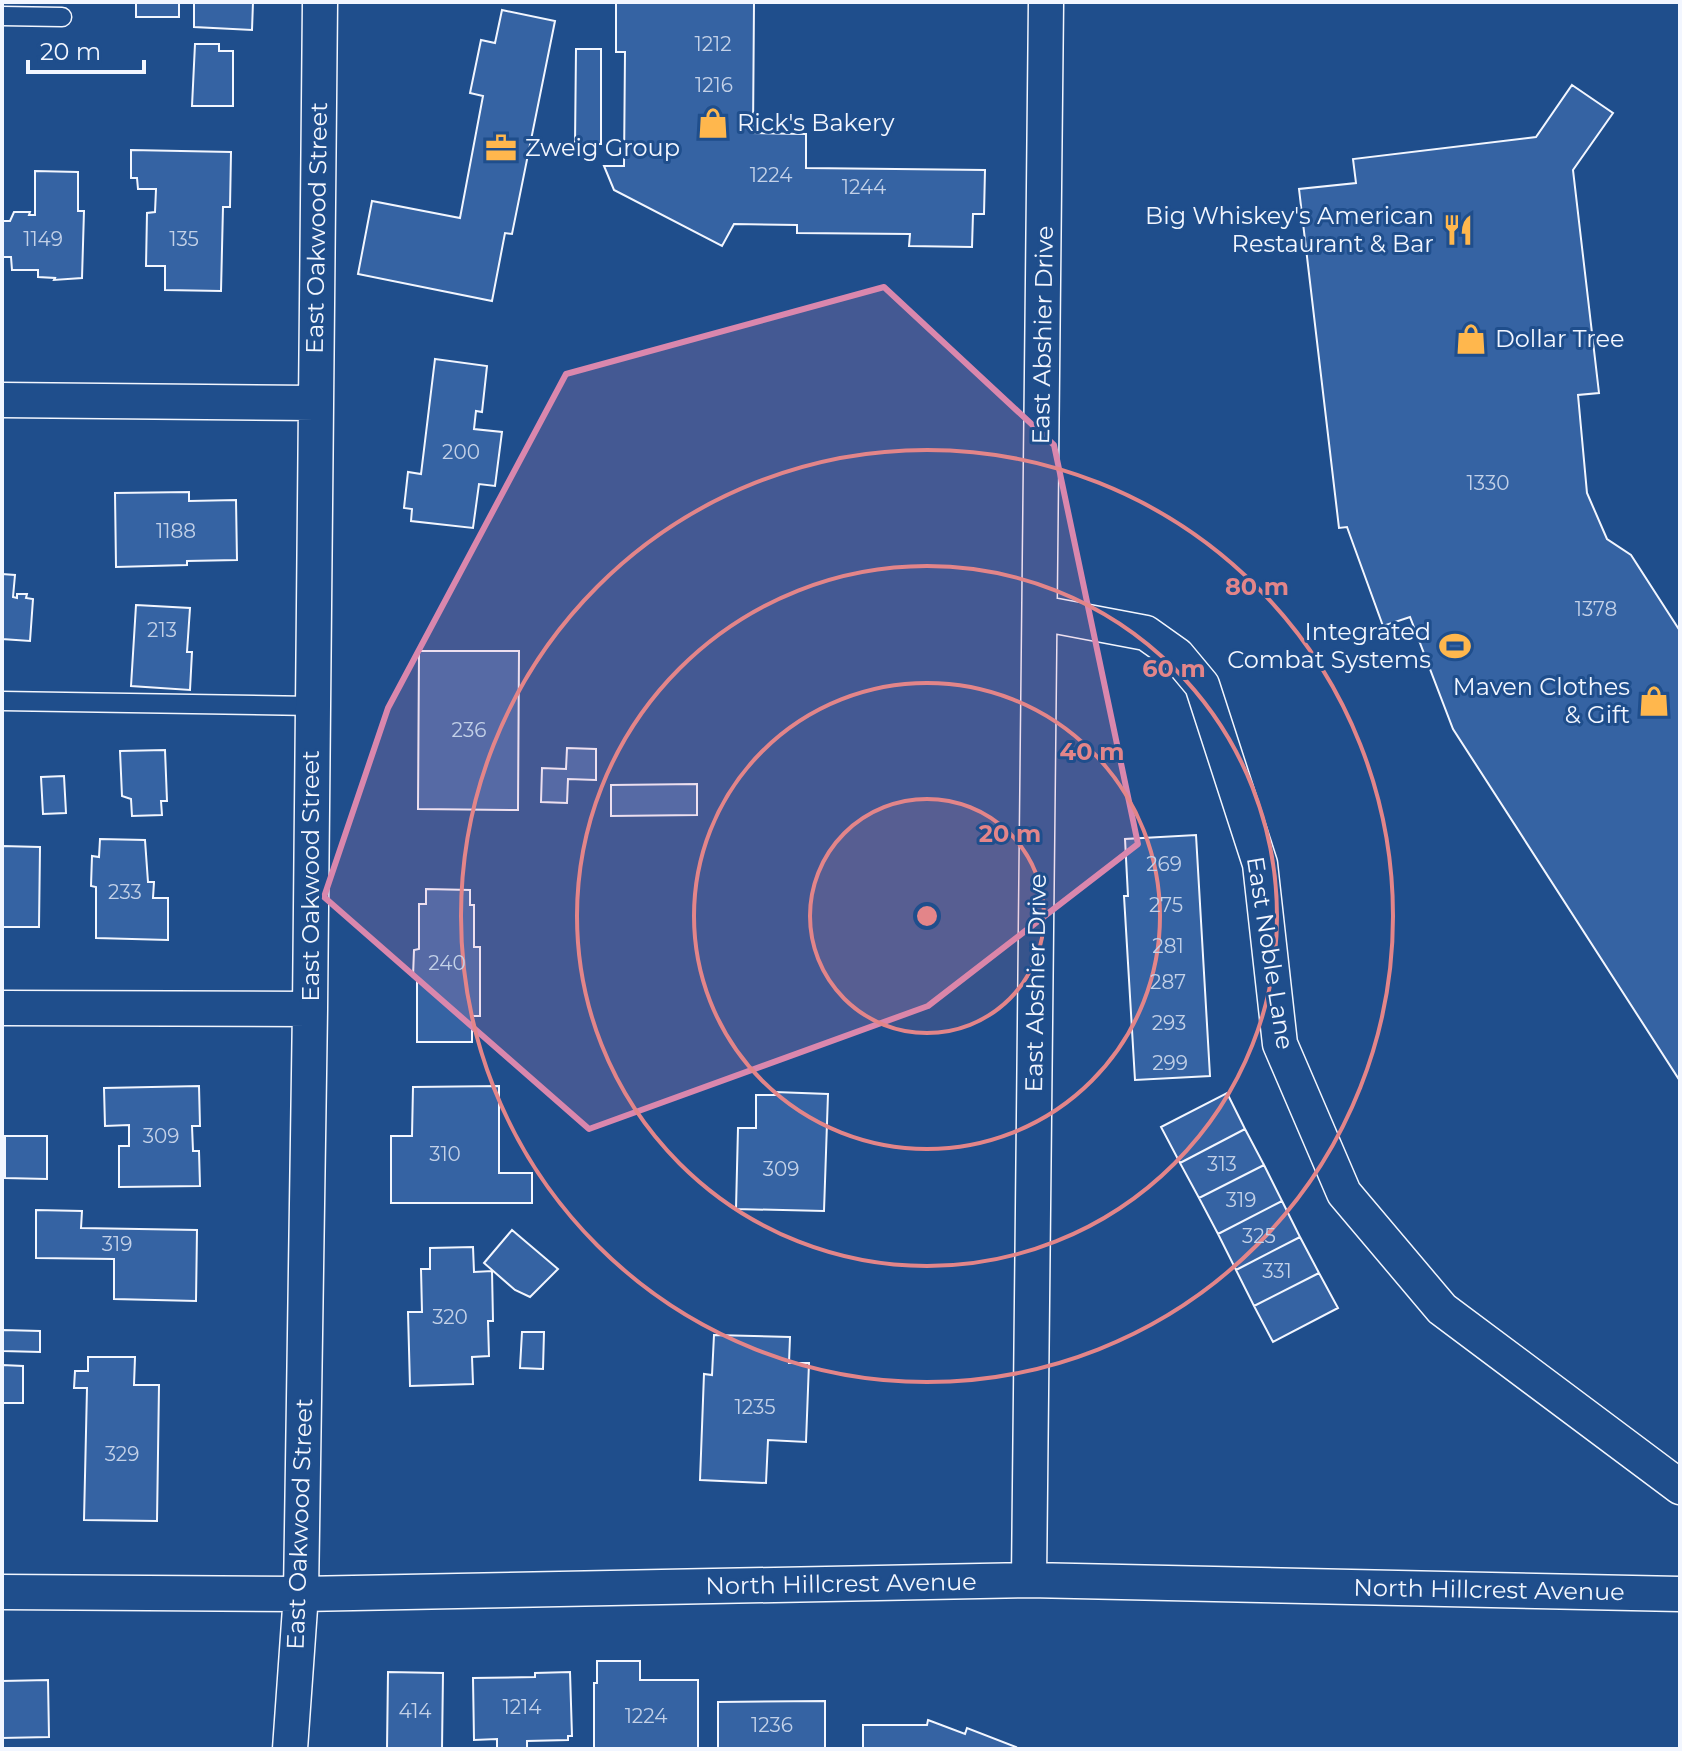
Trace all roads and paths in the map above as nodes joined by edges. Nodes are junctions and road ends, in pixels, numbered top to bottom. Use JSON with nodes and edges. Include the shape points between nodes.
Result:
{"nodes":[{"id":1,"x":320,"y":2,"type":"edge"},
{"id":2,"x":1046,"y":2,"type":"edge"},
{"id":3,"x":2,"y":16,"type":"edge"},
{"id":4,"x":62,"y":17,"type":"dead end"},
{"id":5,"x":2,"y":400,"type":"edge"},
{"id":6,"x":315,"y":403,"type":"junction"},
{"id":7,"x":1040,"y":613,"type":"junction"},
{"id":8,"x":2,"y":701,"type":"edge"},
{"id":9,"x":313,"y":706,"type":"junction"},
{"id":10,"x":2,"y":1008,"type":"edge"},
{"id":11,"x":310,"y":1009,"type":"junction"},
{"id":12,"x":1680,"y":1487,"type":"edge"},
{"id":13,"x":1029,"y":1580,"type":"junction"},
{"id":14,"x":2,"y":1592,"type":"edge"},
{"id":15,"x":301,"y":1594,"type":"junction"},
{"id":16,"x":1680,"y":1594,"type":"edge"},
{"id":17,"x":290,"y":1749,"type":"edge"}],
"edges":[{"from":1,"to":6,"type":"street","name":"East Oakwood Street"},
{"from":2,"to":7,"type":"street","name":"East Abshier Drive"},
{"from":3,"to":4,"type":"lane"},
{"from":5,"to":6,"type":"street"},
{"from":6,"to":9,"type":"street","name":"East Oakwood Street"},
{"from":7,"to":12,"type":"street","name":"East Noble Lane","via":[[1146,633],[1177,655],[1202,685],[1260,864],[1280,1044],[1344,1193],[1442,1309]]},
{"from":7,"to":13,"type":"street","name":"East Abshier Drive"},
{"from":8,"to":9,"type":"lane"},
{"from":9,"to":11,"type":"street","name":"East Oakwood Street"},
{"from":10,"to":11,"type":"street"},
{"from":11,"to":15,"type":"street","name":"East Oakwood Street"},
{"from":13,"to":15,"type":"street","name":"North Hillcrest Avenue"},
{"from":13,"to":16,"type":"street","name":"North Hillcrest Avenue"},
{"from":14,"to":15,"type":"street","name":"North Hillcrest Avenue"},
{"from":15,"to":17,"type":"street","name":"East Oakwood Street"}]}
